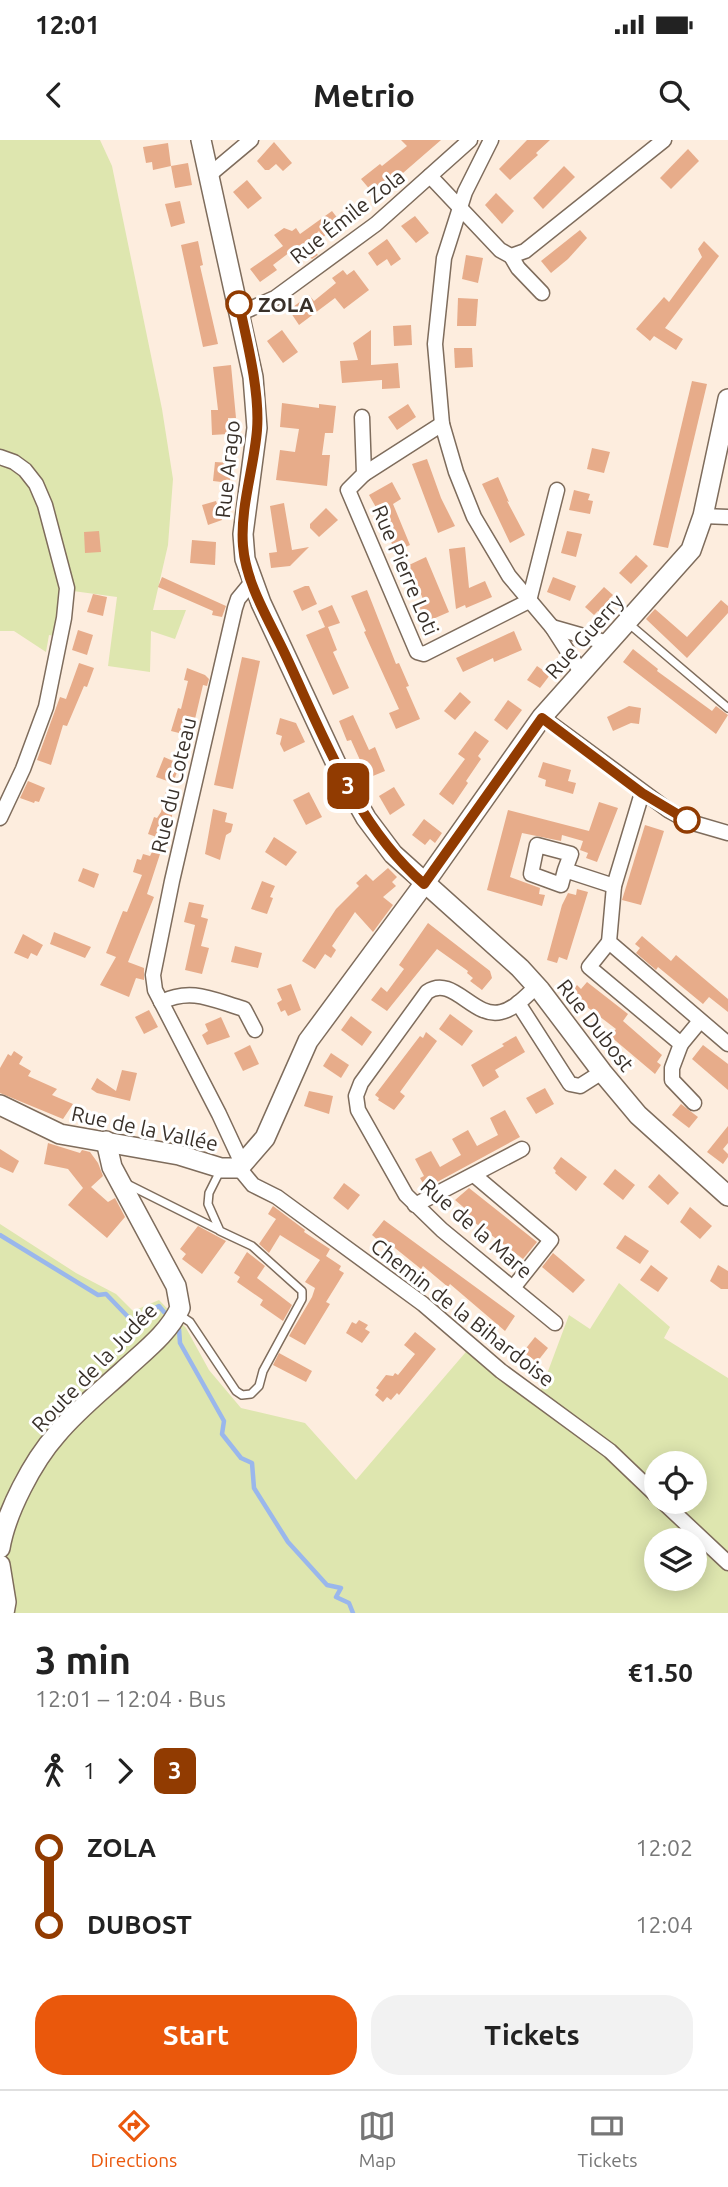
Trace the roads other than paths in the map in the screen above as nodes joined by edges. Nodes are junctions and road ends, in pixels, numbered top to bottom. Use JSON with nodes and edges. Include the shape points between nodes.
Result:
{"nodes":[{"id":1,"x":201,"y":140,"type":"edge"},
{"id":2,"x":251,"y":140,"type":"edge"},
{"id":3,"x":470,"y":140,"type":"edge"},
{"id":4,"x":491,"y":140,"type":"edge"},
{"id":5,"x":664,"y":140,"type":"edge"},
{"id":6,"x":208,"y":176,"type":"junction"},
{"id":7,"x":430,"y":176,"type":"junction"},
{"id":8,"x":460,"y":207,"type":"junction"},
{"id":9,"x":511,"y":256,"type":"junction"},
{"id":10,"x":542,"y":293,"type":"dead end"},
{"id":11,"x":241,"y":313,"type":"junction"},
{"id":12,"x":728,"y":399,"type":"edge"},
{"id":13,"x":362,"y":417,"type":"dead end"},
{"id":14,"x":442,"y":424,"type":"junction"},
{"id":15,"x":0,"y":457,"type":"edge"},
{"id":16,"x":365,"y":474,"type":"junction"},
{"id":17,"x":557,"y":490,"type":"dead end"},
{"id":18,"x":703,"y":516,"type":"junction"},
{"id":19,"x":728,"y":517,"type":"edge"},
{"id":20,"x":252,"y":582,"type":"junction"},
{"id":21,"x":529,"y":601,"type":"junction"},
{"id":22,"x":627,"y":622,"type":"junction"},
{"id":23,"x":552,"y":627,"type":"junction"},
{"id":24,"x":608,"y":643,"type":"junction"},
{"id":25,"x":581,"y":672,"type":"junction"},
{"id":26,"x":728,"y":708,"type":"edge"},
{"id":27,"x":542,"y":718,"type":"junction"},
{"id":28,"x":642,"y":793,"type":"junction"},
{"id":29,"x":0,"y":818,"type":"edge"},
{"id":30,"x":728,"y":833,"type":"edge"},
{"id":31,"x":565,"y":870,"type":"dead end"},
{"id":32,"x":424,"y":884,"type":"junction"},
{"id":33,"x":614,"y":886,"type":"junction"},
{"id":34,"x":609,"y":942,"type":"junction"},
{"id":35,"x":537,"y":986,"type":"junction"},
{"id":36,"x":160,"y":1002,"type":"junction"},
{"id":37,"x":518,"y":1003,"type":"junction"},
{"id":38,"x":700,"y":1021,"type":"junction"},
{"id":39,"x":255,"y":1030,"type":"dead end"},
{"id":40,"x":681,"y":1044,"type":"junction"},
{"id":41,"x":728,"y":1044,"type":"edge"},
{"id":42,"x":602,"y":1072,"type":"junction"},
{"id":43,"x":694,"y":1103,"type":"dead end"},
{"id":44,"x":0,"y":1105,"type":"edge"},
{"id":45,"x":106,"y":1141,"type":"junction"},
{"id":46,"x":522,"y":1149,"type":"dead end"},
{"id":47,"x":230,"y":1168,"type":"junction"},
{"id":48,"x":474,"y":1175,"type":"junction"},
{"id":49,"x":121,"y":1184,"type":"junction"},
{"id":50,"x":728,"y":1196,"type":"edge"},
{"id":51,"x":415,"y":1205,"type":"junction"},
{"id":52,"x":220,"y":1231,"type":"junction"},
{"id":53,"x":513,"y":1288,"type":"junction"},
{"id":54,"x":177,"y":1313,"type":"junction"},
{"id":55,"x":555,"y":1323,"type":"dead end"},
{"id":56,"x":644,"y":1484,"type":"edge"},
{"id":57,"x":676,"y":1514,"type":"edge"},
{"id":58,"x":0,"y":1548,"type":"edge"},
{"id":59,"x":728,"y":1563,"type":"edge"},
{"id":60,"x":0,"y":1565,"type":"edge"},
{"id":61,"x":7,"y":1612,"type":"edge"}],
"edges":[{"from":1,"to":6,"type":"street","name":"Rue Arago"},
{"from":2,"to":6,"type":"street"},
{"from":3,"to":7,"type":"street","name":"Rue Émile Zola"},
{"from":4,"to":8,"type":"street"},
{"from":5,"to":9,"type":"street","via":[[525,251]]},
{"from":6,"to":11,"type":"street","name":"Rue Arago"},
{"from":7,"to":8,"type":"street"},
{"from":7,"to":11,"type":"street","name":"Rue Émile Zola","via":[[376,223],[275,298]]},
{"from":8,"to":9,"type":"street"},
{"from":8,"to":14,"type":"street","via":[[439,291],[435,344]]},
{"from":9,"to":10,"type":"street"},
{"from":11,"to":20,"type":"street","name":"Rue Arago","via":[[257,428],[243,534]]},
{"from":12,"to":18,"type":"street","name":"Rue Guerry"},
{"from":13,"to":16,"type":"street","name":"Rue Pierre Loti"},
{"from":14,"to":16,"type":"street"},
{"from":14,"to":21,"type":"street","via":[[474,517]]},
{"from":15,"to":29,"type":"street","via":[[25,470],[36,484],[67,588],[46,707]]},
{"from":16,"to":21,"type":"street","name":"Rue Pierre Loti","via":[[348,489],[417,652],[424,654]]},
{"from":17,"to":21,"type":"street"},
{"from":18,"to":19,"type":"street"},
{"from":18,"to":22,"type":"street","name":"Rue Guerry","via":[[691,550]]},
{"from":20,"to":32,"type":"street","name":"Rue Arago","via":[[366,818]]},
{"from":20,"to":36,"type":"street","name":"Rue du Coteau","via":[[238,599],[172,881],[153,975]]},
{"from":21,"to":23,"type":"street"},
{"from":22,"to":24,"type":"street","name":"Rue Guerry"},
{"from":22,"to":26,"type":"lane"},
{"from":23,"to":24,"type":"street"},
{"from":23,"to":25,"type":"street"},
{"from":24,"to":25,"type":"street","name":"Rue Guerry"},
{"from":25,"to":27,"type":"street","name":"Rue Guerry"},
{"from":27,"to":28,"type":"street"},
{"from":27,"to":32,"type":"street","name":"Rue Guerry"},
{"from":28,"to":30,"type":"street","via":[[690,822]]},
{"from":28,"to":33,"type":"street"},
{"from":31,"to":33,"type":"street"},
{"from":32,"to":35,"type":"street","name":"Rue Dubost"},
{"from":32,"to":47,"type":"street","name":"Rue de la Vallée","via":[[308,1041],[265,1138]]},
{"from":33,"to":34,"type":"street"},
{"from":34,"to":38,"type":"street"},
{"from":34,"to":40,"type":"street","via":[[589,967]]},
{"from":35,"to":37,"type":"street","name":"Rue de la Mare"},
{"from":35,"to":42,"type":"street","name":"Rue Dubost"},
{"from":36,"to":39,"type":"street","via":[[178,995],[198,995],[244,1009]]},
{"from":36,"to":47,"type":"street","name":"Rue du Coteau","via":[[239,1157]]},
{"from":37,"to":42,"type":"street","via":[[570,1084],[580,1086]]},
{"from":37,"to":51,"type":"street","name":"Rue de la Mare","via":[[501,1012],[486,1013],[449,989],[432,989],[358,1090],[358,1110]]},
{"from":38,"to":40,"type":"street"},
{"from":38,"to":41,"type":"street"},
{"from":40,"to":43,"type":"street","via":[[672,1080]]},
{"from":42,"to":50,"type":"street","name":"Rue Dubost","via":[[638,1115]]},
{"from":44,"to":45,"type":"street","name":"Rue de la Vallée","via":[[60,1134]]},
{"from":45,"to":47,"type":"street","name":"Rue de la Vallée"},
{"from":45,"to":49,"type":"street","name":"Route de la Judée","via":[[107,1155]]},
{"from":46,"to":48,"type":"street"},
{"from":47,"to":52,"type":"lane","via":[[209,1193],[208,1204]]},
{"from":47,"to":56,"type":"street","name":"Chemin de la Bihardoise","via":[[423,1304],[501,1371],[610,1451]]},
{"from":48,"to":51,"type":"street"},
{"from":48,"to":53,"type":"street","via":[[549,1237],[550,1244]]},
{"from":49,"to":52,"type":"lane"},
{"from":49,"to":54,"type":"street","name":"Route de la Judée","via":[[176,1286]]},
{"from":51,"to":53,"type":"street","name":"Rue de la Mare"},
{"from":52,"to":54,"type":"lane","via":[[252,1246],[302,1291],[259,1386],[251,1394],[236,1391],[190,1322]]},
{"from":53,"to":55,"type":"street","name":"Rue de la Mare"},
{"from":54,"to":58,"type":"street","name":"Route de la Judée","via":[[153,1343],[57,1433],[22,1490]]},
{"from":57,"to":59,"type":"street"},
{"from":60,"to":61,"type":"street"}]}
